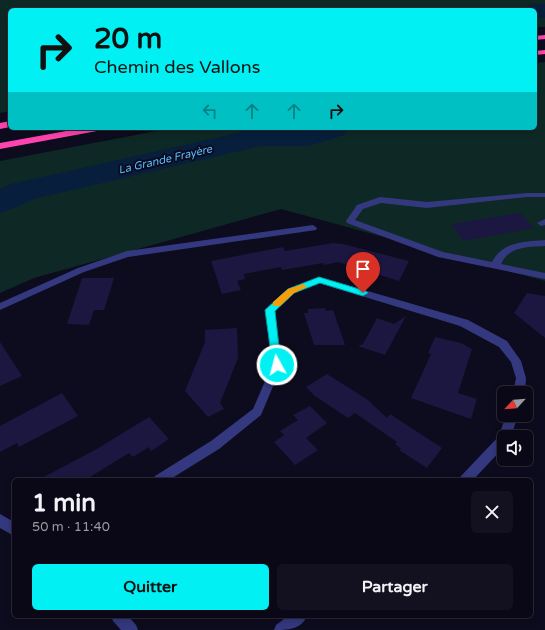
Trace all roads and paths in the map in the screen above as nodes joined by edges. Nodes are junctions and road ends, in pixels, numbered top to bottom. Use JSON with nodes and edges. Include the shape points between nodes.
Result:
{"nodes":[{"id":1,"x":86,"y":130,"type":"edge"},
{"id":2,"x":0,"y":146,"type":"edge"},
{"id":3,"x":545,"y":195,"type":"edge"},
{"id":4,"x":313,"y":228,"type":"dead end"},
{"id":5,"x":545,"y":243,"type":"edge"},
{"id":6,"x":495,"y":266,"type":"junction"},
{"id":7,"x":545,"y":276,"type":"edge"},
{"id":8,"x":0,"y":307,"type":"edge"},
{"id":9,"x":520,"y":386,"type":"edge"},
{"id":10,"x":497,"y":446,"type":"edge"},
{"id":11,"x":162,"y":478,"type":"edge"},
{"id":12,"x":467,"y":478,"type":"edge"},
{"id":13,"x":0,"y":520,"type":"edge"},
{"id":14,"x":12,"y":529,"type":"edge"},
{"id":15,"x":120,"y":618,"type":"edge"},
{"id":16,"x":297,"y":618,"type":"edge"},
{"id":17,"x":131,"y":630,"type":"edge"},
{"id":18,"x":281,"y":630,"type":"edge"}],
"edges":[{"from":1,"to":2,"type":"highway"},
{"from":3,"to":6,"type":"street","via":[[427,205],[380,200],[360,207],[350,221],[441,255]]},
{"from":4,"to":8,"type":"street","via":[[127,254],[81,270]]},
{"from":5,"to":6,"type":"street","via":[[512,246],[499,255]]},
{"from":6,"to":7,"type":"street"},
{"from":9,"to":11,"type":"street","via":[[521,378],[516,361],[503,344],[464,323],[319,280],[291,291],[270,310],[277,365],[257,412],[215,445]]},
{"from":10,"to":12,"type":"street"},
{"from":13,"to":14,"type":"street"},
{"from":15,"to":17,"type":"street"},
{"from":16,"to":18,"type":"street"}]}
